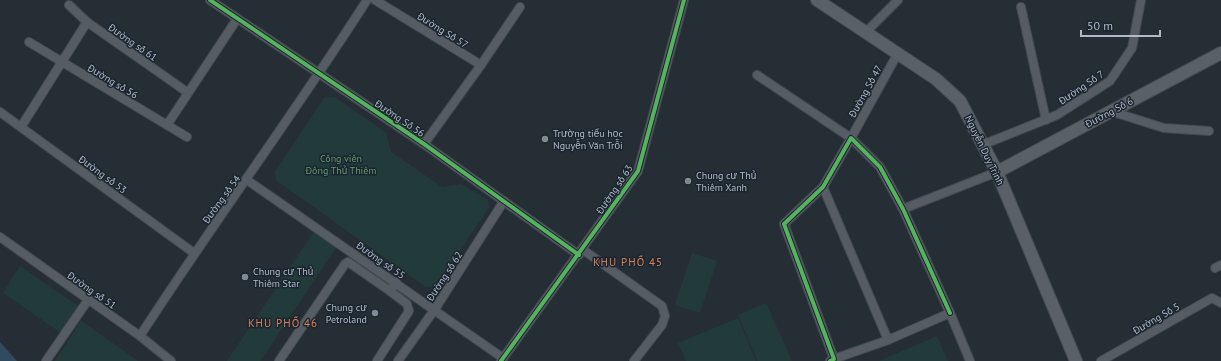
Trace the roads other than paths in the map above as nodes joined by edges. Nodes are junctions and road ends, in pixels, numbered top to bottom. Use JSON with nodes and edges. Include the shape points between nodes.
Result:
{"nodes":[{"id":1,"x":210,"y":0,"type":"edge"},
{"id":2,"x":367,"y":0,"type":"edge"},
{"id":3,"x":375,"y":0,"type":"edge"},
{"id":4,"x":684,"y":0,"type":"edge"},
{"id":5,"x":817,"y":0,"type":"edge"},
{"id":6,"x":898,"y":0,"type":"edge"},
{"id":7,"x":1142,"y":0,"type":"edge"},
{"id":8,"x":69,"y":5,"type":"dead end"},
{"id":9,"x":520,"y":7,"type":"dead end"},
{"id":10,"x":1021,"y":7,"type":"dead end"},
{"id":11,"x":237,"y":20,"type":"junction"},
{"id":12,"x":87,"y":22,"type":"junction"},
{"id":13,"x":864,"y":33,"type":"junction"},
{"id":14,"x":29,"y":42,"type":"dead end"},
{"id":15,"x":898,"y":53,"type":"junction"},
{"id":16,"x":1221,"y":54,"type":"edge"},
{"id":17,"x":63,"y":62,"type":"junction"},
{"id":18,"x":481,"y":65,"type":"junction"},
{"id":19,"x":319,"y":74,"type":"junction"},
{"id":20,"x":757,"y":75,"type":"dead end"},
{"id":21,"x":187,"y":92,"type":"junction"},
{"id":22,"x":1110,"y":111,"type":"junction"},
{"id":23,"x":0,"y":112,"type":"edge"},
{"id":24,"x":1046,"y":120,"type":"junction"},
{"id":25,"x":167,"y":125,"type":"junction"},
{"id":26,"x":21,"y":127,"type":"junction"},
{"id":27,"x":1209,"y":131,"type":"dead end"},
{"id":28,"x":187,"y":137,"type":"dead end"},
{"id":29,"x":850,"y":138,"type":"junction"},
{"id":30,"x":424,"y":144,"type":"junction"},
{"id":31,"x":982,"y":145,"type":"junction"},
{"id":32,"x":997,"y":172,"type":"junction"},
{"id":33,"x":247,"y":180,"type":"junction"},
{"id":34,"x":823,"y":187,"type":"junction"},
{"id":35,"x":504,"y":201,"type":"junction"},
{"id":36,"x":904,"y":209,"type":"junction"},
{"id":37,"x":0,"y":237,"type":"edge"},
{"id":38,"x":580,"y":252,"type":"junction"},
{"id":39,"x":194,"y":253,"type":"junction"},
{"id":40,"x":396,"y":282,"type":"junction"},
{"id":41,"x":390,"y":291,"type":"junction"},
{"id":42,"x":88,"y":300,"type":"junction"},
{"id":43,"x":1221,"y":303,"type":"edge"},
{"id":44,"x":435,"y":309,"type":"junction"},
{"id":45,"x":950,"y":313,"type":"junction"},
{"id":46,"x":140,"y":336,"type":"junction"},
{"id":47,"x":888,"y":340,"type":"junction"},
{"id":48,"x":502,"y":359,"type":"edge"},
{"id":49,"x":833,"y":360,"type":"edge"},
{"id":50,"x":46,"y":361,"type":"edge"},
{"id":51,"x":171,"y":361,"type":"edge"},
{"id":52,"x":279,"y":361,"type":"edge"},
{"id":53,"x":377,"y":361,"type":"edge"},
{"id":54,"x":398,"y":361,"type":"edge"},
{"id":55,"x":634,"y":361,"type":"edge"},
{"id":56,"x":970,"y":361,"type":"edge"},
{"id":57,"x":1076,"y":361,"type":"edge"},
{"id":58,"x":1101,"y":361,"type":"edge"}],
"edges":[{"from":1,"to":11,"type":"street","name":"Đường Số 56"},
{"from":2,"to":19,"type":"street"},
{"from":3,"to":18,"type":"street","name":"Đường Số 57"},
{"from":4,"to":38,"type":"street","name":"Đường số 63","via":[[638,171]]},
{"from":5,"to":13,"type":"main road","name":"Nguyễn Duy Trinh"},
{"from":6,"to":13,"type":"street"},
{"from":7,"to":24,"type":"street","name":"Đường Số 7","via":[[1132,48],[1110,81]]},
{"from":8,"to":12,"type":"street","name":"Đường số 61"},
{"from":9,"to":18,"type":"street","name":"Đường Số 56"},
{"from":10,"to":24,"type":"street"},
{"from":11,"to":19,"type":"street","name":"Đường Số 56"},
{"from":11,"to":21,"type":"street"},
{"from":12,"to":17,"type":"street"},
{"from":12,"to":21,"type":"street","name":"Đường số 61"},
{"from":13,"to":15,"type":"main road","name":"Nguyễn Duy Trinh"},
{"from":14,"to":17,"type":"street","name":"Đường số 56"},
{"from":15,"to":29,"type":"street","name":"Đường Số 47"},
{"from":15,"to":31,"type":"main road","name":"Nguyễn Duy Trinh","via":[[936,79],[960,101]]},
{"from":16,"to":22,"type":"main road","name":"Đường Số 6"},
{"from":17,"to":25,"type":"street","name":"Đường số 56"},
{"from":17,"to":26,"type":"street"},
{"from":18,"to":30,"type":"street","name":"Đường Số 56"},
{"from":19,"to":30,"type":"street","name":"Đường Số 56"},
{"from":19,"to":33,"type":"street","name":"Đường số 54"},
{"from":20,"to":29,"type":"street"},
{"from":21,"to":25,"type":"street"},
{"from":22,"to":27,"type":"street","via":[[1164,128]]},
{"from":22,"to":32,"type":"main road","name":"Đường Số 6"},
{"from":23,"to":26,"type":"street","name":"Đường số 53"},
{"from":24,"to":31,"type":"street","name":"Đường Số 7"},
{"from":25,"to":28,"type":"street","name":"Đường số 56"},
{"from":26,"to":39,"type":"street","name":"Đường số 53"},
{"from":29,"to":34,"type":"street","name":"Đường Số 47"},
{"from":29,"to":36,"type":"street","via":[[880,166]]},
{"from":30,"to":35,"type":"street","name":"Đường Số 56"},
{"from":31,"to":32,"type":"main road","name":"Nguyễn Duy Trinh"},
{"from":32,"to":36,"type":"street"},
{"from":32,"to":57,"type":"main road","name":"Nguyễn Duy Trinh"},
{"from":33,"to":39,"type":"street","name":"Đường số 54"},
{"from":33,"to":40,"type":"street","name":"Đường số 55"},
{"from":34,"to":47,"type":"street"},
{"from":34,"to":49,"type":"street","name":"Đường Số 47","via":[[784,224]]},
{"from":35,"to":38,"type":"street","name":"Đường Số 56"},
{"from":35,"to":44,"type":"street","name":"Đường số 62"},
{"from":36,"to":45,"type":"street"},
{"from":37,"to":42,"type":"street","name":"Đường số 51"},
{"from":38,"to":48,"type":"street","name":"Đường số 63"},
{"from":38,"to":55,"type":"street","name":"Đường Số 56","via":[[662,306],[665,316],[662,325]]},
{"from":39,"to":46,"type":"street","name":"Đường số 54"},
{"from":40,"to":41,"type":"street"},
{"from":40,"to":44,"type":"street","name":"Đường số 55"},
{"from":41,"to":52,"type":"street","via":[[348,262]]},
{"from":41,"to":53,"type":"street","via":[[407,304],[409,311]]},
{"from":42,"to":46,"type":"street","name":"Đường số 51"},
{"from":42,"to":50,"type":"street"},
{"from":43,"to":58,"type":"street","name":"Đường Số 5","via":[[1212,298]]},
{"from":44,"to":48,"type":"street","name":"Đường số 55"},
{"from":44,"to":54,"type":"street","name":"Đường số 62"},
{"from":45,"to":47,"type":"street"},
{"from":45,"to":56,"type":"street"},
{"from":46,"to":51,"type":"street","name":"Đường số 51"},
{"from":47,"to":49,"type":"street"}]}
